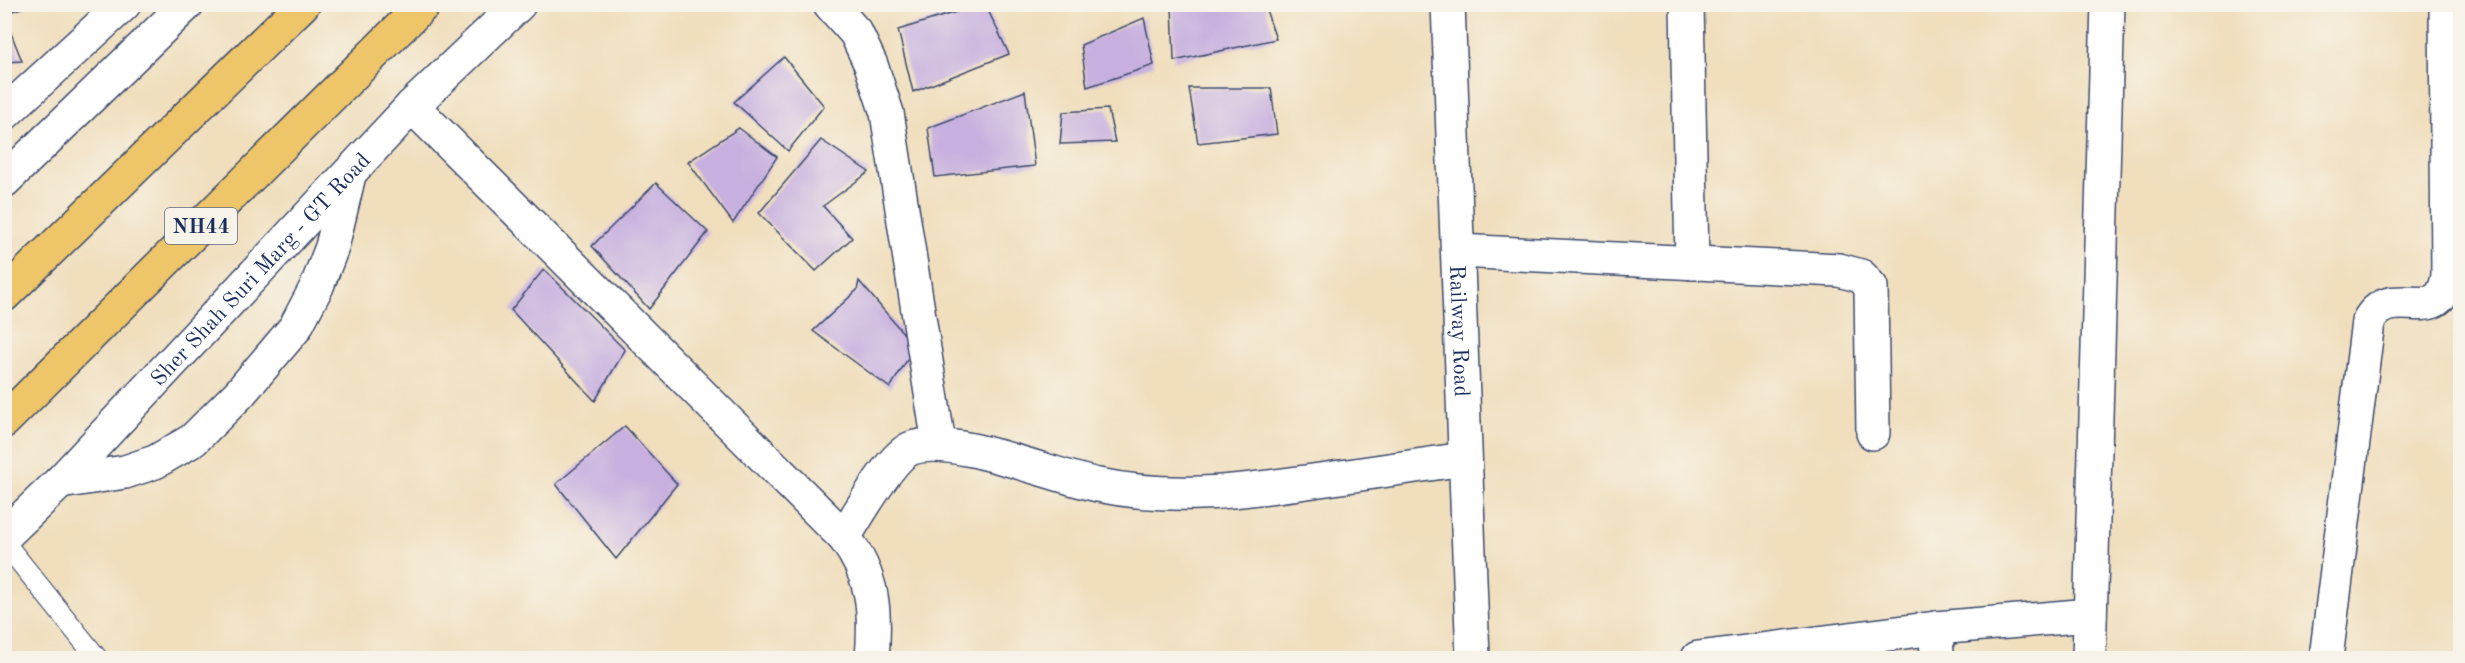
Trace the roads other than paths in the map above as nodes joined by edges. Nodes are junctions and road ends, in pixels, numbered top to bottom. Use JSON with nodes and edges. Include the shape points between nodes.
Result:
{"nodes":[{"id":1,"x":124,"y":4,"type":"edge"},
{"id":2,"x":188,"y":4,"type":"edge"},
{"id":3,"x":303,"y":4,"type":"edge"},
{"id":4,"x":424,"y":4,"type":"edge"},
{"id":5,"x":519,"y":4,"type":"edge"},
{"id":6,"x":830,"y":4,"type":"edge"},
{"id":7,"x":1448,"y":4,"type":"edge"},
{"id":8,"x":1687,"y":4,"type":"edge"},
{"id":9,"x":2108,"y":4,"type":"edge"},
{"id":10,"x":2446,"y":4,"type":"edge"},
{"id":11,"x":412,"y":106,"type":"junction"},
{"id":12,"x":4,"y":114,"type":"edge"},
{"id":13,"x":350,"y":173,"type":"junction"},
{"id":14,"x":4,"y":181,"type":"edge"},
{"id":15,"x":1458,"y":251,"type":"junction"},
{"id":16,"x":1692,"y":263,"type":"junction"},
{"id":17,"x":4,"y":295,"type":"edge"},
{"id":18,"x":4,"y":421,"type":"edge"},
{"id":19,"x":1873,"y":433,"type":"dead end"},
{"id":20,"x":939,"y":444,"type":"junction"},
{"id":21,"x":1464,"y":459,"type":"junction"},
{"id":22,"x":60,"y":482,"type":"junction"},
{"id":23,"x":4,"y":536,"type":"edge"},
{"id":24,"x":844,"y":537,"type":"junction"},
{"id":25,"x":4,"y":542,"type":"edge"},
{"id":26,"x":2090,"y":615,"type":"junction"},
{"id":27,"x":1936,"y":643,"type":"edge"},
{"id":28,"x":97,"y":658,"type":"edge"},
{"id":29,"x":876,"y":658,"type":"edge"},
{"id":30,"x":1473,"y":658,"type":"edge"},
{"id":31,"x":1698,"y":658,"type":"edge"},
{"id":32,"x":2089,"y":658,"type":"edge"},
{"id":33,"x":2326,"y":658,"type":"edge"}],
"edges":[{"from":1,"to":12,"type":"street"},
{"from":2,"to":14,"type":"street"},
{"from":3,"to":17,"type":"highway"},
{"from":4,"to":18,"type":"highway","number":"NH44"},
{"from":5,"to":11,"type":"street","name":"Sher Shah Suri Marg - GT Road"},
{"from":6,"to":20,"type":"street","via":[[856,33],[887,113]]},
{"from":7,"to":15,"type":"street","name":"Railway Road"},
{"from":8,"to":16,"type":"street"},
{"from":9,"to":26,"type":"street"},
{"from":10,"to":33,"type":"street","via":[[2446,289],[2438,299],[2424,304],[2384,304],[2368,322]]},
{"from":11,"to":13,"type":"street","name":"Sher Shah Suri Marg - GT Road"},
{"from":11,"to":24,"type":"street"},
{"from":13,"to":22,"type":"street","name":"Sher Shah Suri Marg - GT Road"},
{"from":13,"to":22,"type":"street","via":[[332,247],[317,286],[295,328],[240,393],[193,440],[155,462],[125,472]]},
{"from":15,"to":16,"type":"street"},
{"from":15,"to":21,"type":"street","name":"Railway Road"},
{"from":16,"to":19,"type":"street","via":[[1839,270],[1861,276],[1871,288]]},
{"from":20,"to":21,"type":"street","via":[[1097,485],[1154,494],[1203,495],[1251,490]]},
{"from":20,"to":24,"type":"street","via":[[911,448],[896,459]]},
{"from":21,"to":30,"type":"street","name":"Railway Road"},
{"from":22,"to":23,"type":"street","name":"Sher Shah Suri Marg - GT Road"},
{"from":24,"to":29,"type":"street","via":[[860,558],[870,585]]},
{"from":25,"to":28,"type":"lane"},
{"from":26,"to":27,"type":"street"},
{"from":26,"to":32,"type":"street"},
{"from":27,"to":31,"type":"street"}]}
